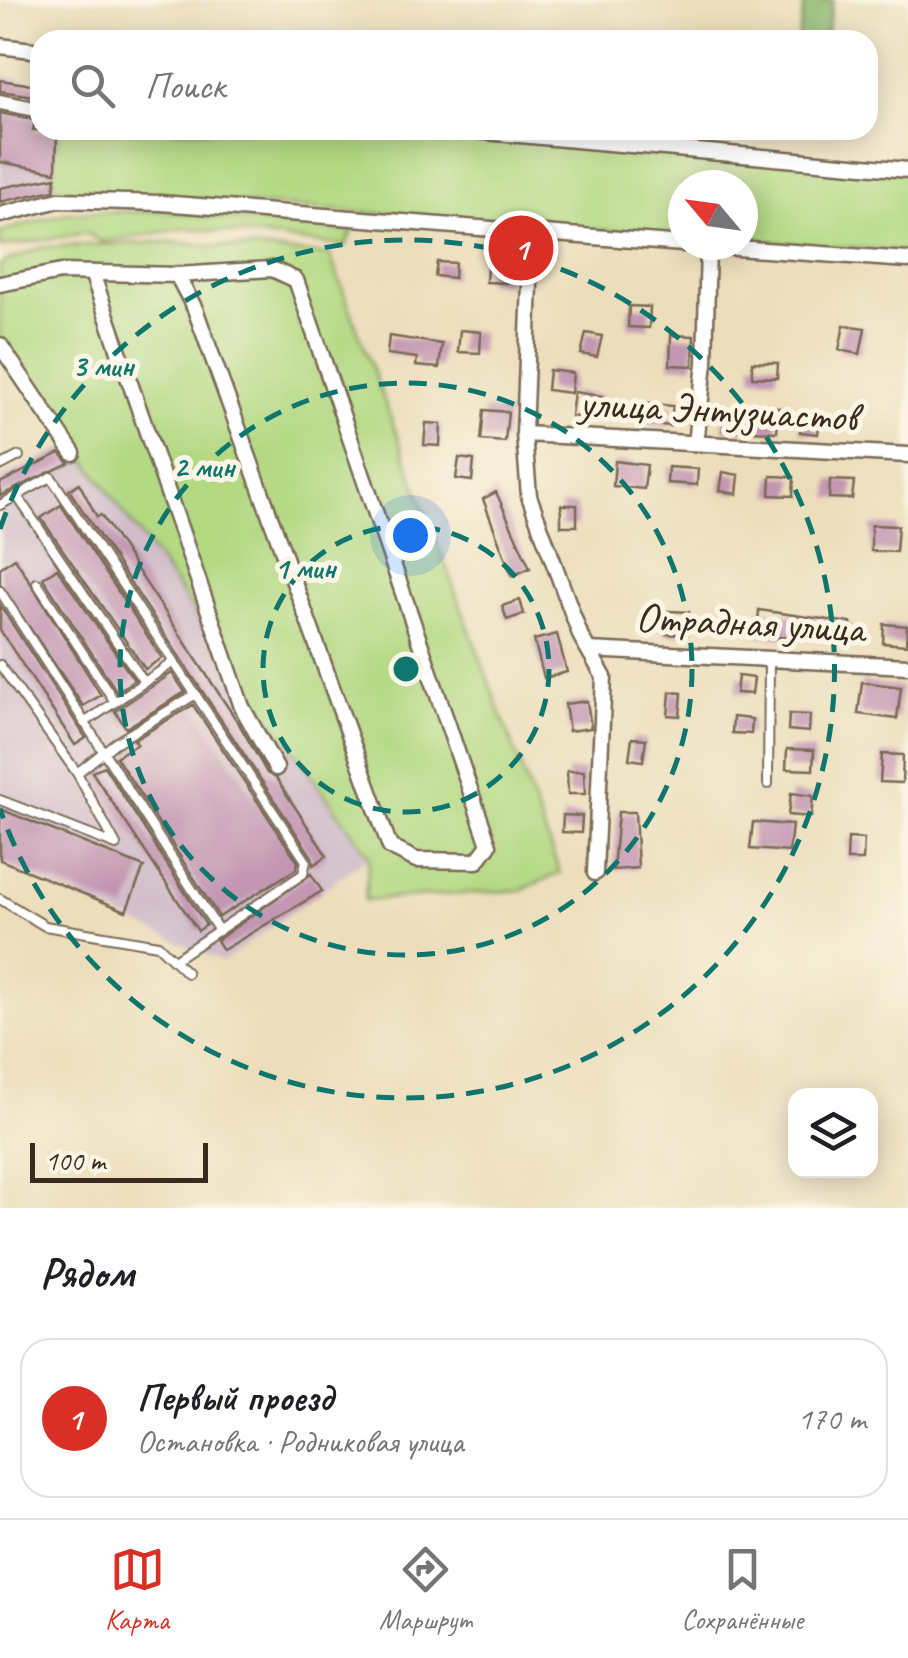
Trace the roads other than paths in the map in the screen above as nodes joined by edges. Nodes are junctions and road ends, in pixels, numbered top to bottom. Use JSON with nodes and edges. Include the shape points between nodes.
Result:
{"nodes":[{"id":1,"x":0,"y":46,"type":"edge"},
{"id":2,"x":30,"y":50,"type":"edge"},
{"id":3,"x":0,"y":102,"type":"edge"},
{"id":4,"x":30,"y":108,"type":"edge"},
{"id":5,"x":575,"y":140,"type":"edge"},
{"id":6,"x":908,"y":170,"type":"edge"},
{"id":7,"x":0,"y":215,"type":"edge"},
{"id":8,"x":532,"y":234,"type":"junction"},
{"id":9,"x":668,"y":243,"type":"edge"},
{"id":10,"x":758,"y":250,"type":"edge"},
{"id":11,"x":708,"y":260,"type":"edge"},
{"id":12,"x":908,"y":260,"type":"edge"},
{"id":13,"x":92,"y":273,"type":"junction"},
{"id":14,"x":177,"y":274,"type":"junction"},
{"id":15,"x":0,"y":284,"type":"edge"},
{"id":16,"x":0,"y":346,"type":"edge"},
{"id":17,"x":524,"y":434,"type":"junction"},
{"id":18,"x":696,"y":443,"type":"junction"},
{"id":19,"x":73,"y":453,"type":"dead end"},
{"id":20,"x":908,"y":455,"type":"edge"},
{"id":21,"x":19,"y":456,"type":"dead end"},
{"id":22,"x":0,"y":466,"type":"edge"},
{"id":23,"x":17,"y":496,"type":"junction"},
{"id":24,"x":0,"y":505,"type":"edge"},
{"id":25,"x":37,"y":583,"type":"dead end"},
{"id":26,"x":0,"y":591,"type":"edge"},
{"id":27,"x":589,"y":650,"type":"junction"},
{"id":28,"x":769,"y":660,"type":"junction"},
{"id":29,"x":174,"y":662,"type":"junction"},
{"id":30,"x":0,"y":665,"type":"edge"},
{"id":31,"x":908,"y":666,"type":"edge"},
{"id":32,"x":144,"y":682,"type":"junction"},
{"id":33,"x":196,"y":694,"type":"junction"},
{"id":34,"x":115,"y":702,"type":"junction"},
{"id":35,"x":84,"y":722,"type":"junction"},
{"id":36,"x":104,"y":752,"type":"junction"},
{"id":37,"x":276,"y":768,"type":"dead end"},
{"id":38,"x":77,"y":773,"type":"junction"},
{"id":39,"x":768,"y":784,"type":"dead end"},
{"id":40,"x":0,"y":800,"type":"edge"},
{"id":41,"x":595,"y":873,"type":"dead end"},
{"id":42,"x":0,"y":899,"type":"edge"},
{"id":43,"x":219,"y":931,"type":"junction"},
{"id":44,"x":174,"y":960,"type":"junction"},
{"id":45,"x":187,"y":973,"type":"dead end"}],
"edges":[{"from":1,"to":2,"type":"street"},
{"from":3,"to":4,"type":"street"},
{"from":5,"to":6,"type":"street"},
{"from":7,"to":8,"type":"street","via":[[58,200],[127,202]]},
{"from":8,"to":9,"type":"street"},
{"from":8,"to":17,"type":"street"},
{"from":10,"to":12,"type":"street"},
{"from":11,"to":18,"type":"street"},
{"from":13,"to":14,"type":"street"},
{"from":13,"to":15,"type":"street"},
{"from":13,"to":37,"type":"street","via":[[242,707]]},
{"from":14,"to":14,"type":"street","via":[[272,269],[296,280],[489,845],[477,861],[416,860],[390,847]]},
{"from":16,"to":19,"type":"street"},
{"from":17,"to":18,"type":"street","name":"улица Энтузиастов"},
{"from":17,"to":27,"type":"street","via":[[530,496]]},
{"from":18,"to":20,"type":"street","name":"улица Энтузиастов"},
{"from":21,"to":22,"type":"lane"},
{"from":23,"to":24,"type":"lane"},
{"from":23,"to":29,"type":"lane","via":[[51,477]]},
{"from":23,"to":32,"type":"lane"},
{"from":25,"to":34,"type":"lane"},
{"from":26,"to":35,"type":"lane"},
{"from":27,"to":28,"type":"street","name":"Отрадная улица"},
{"from":27,"to":41,"type":"street","via":[[604,677]]},
{"from":28,"to":31,"type":"street","name":"Отрадная улица"},
{"from":28,"to":39,"type":"lane"},
{"from":29,"to":32,"type":"lane"},
{"from":29,"to":33,"type":"lane"},
{"from":30,"to":38,"type":"lane"},
{"from":32,"to":34,"type":"lane"},
{"from":33,"to":36,"type":"lane"},
{"from":33,"to":43,"type":"lane","via":[[306,861],[303,874]]},
{"from":34,"to":35,"type":"lane"},
{"from":35,"to":36,"type":"lane"},
{"from":36,"to":38,"type":"lane"},
{"from":36,"to":43,"type":"lane"},
{"from":38,"to":40,"type":"lane","via":[[116,845]]},
{"from":42,"to":44,"type":"lane","via":[[45,926],[158,945]]},
{"from":43,"to":44,"type":"lane"},
{"from":44,"to":45,"type":"lane"}]}
